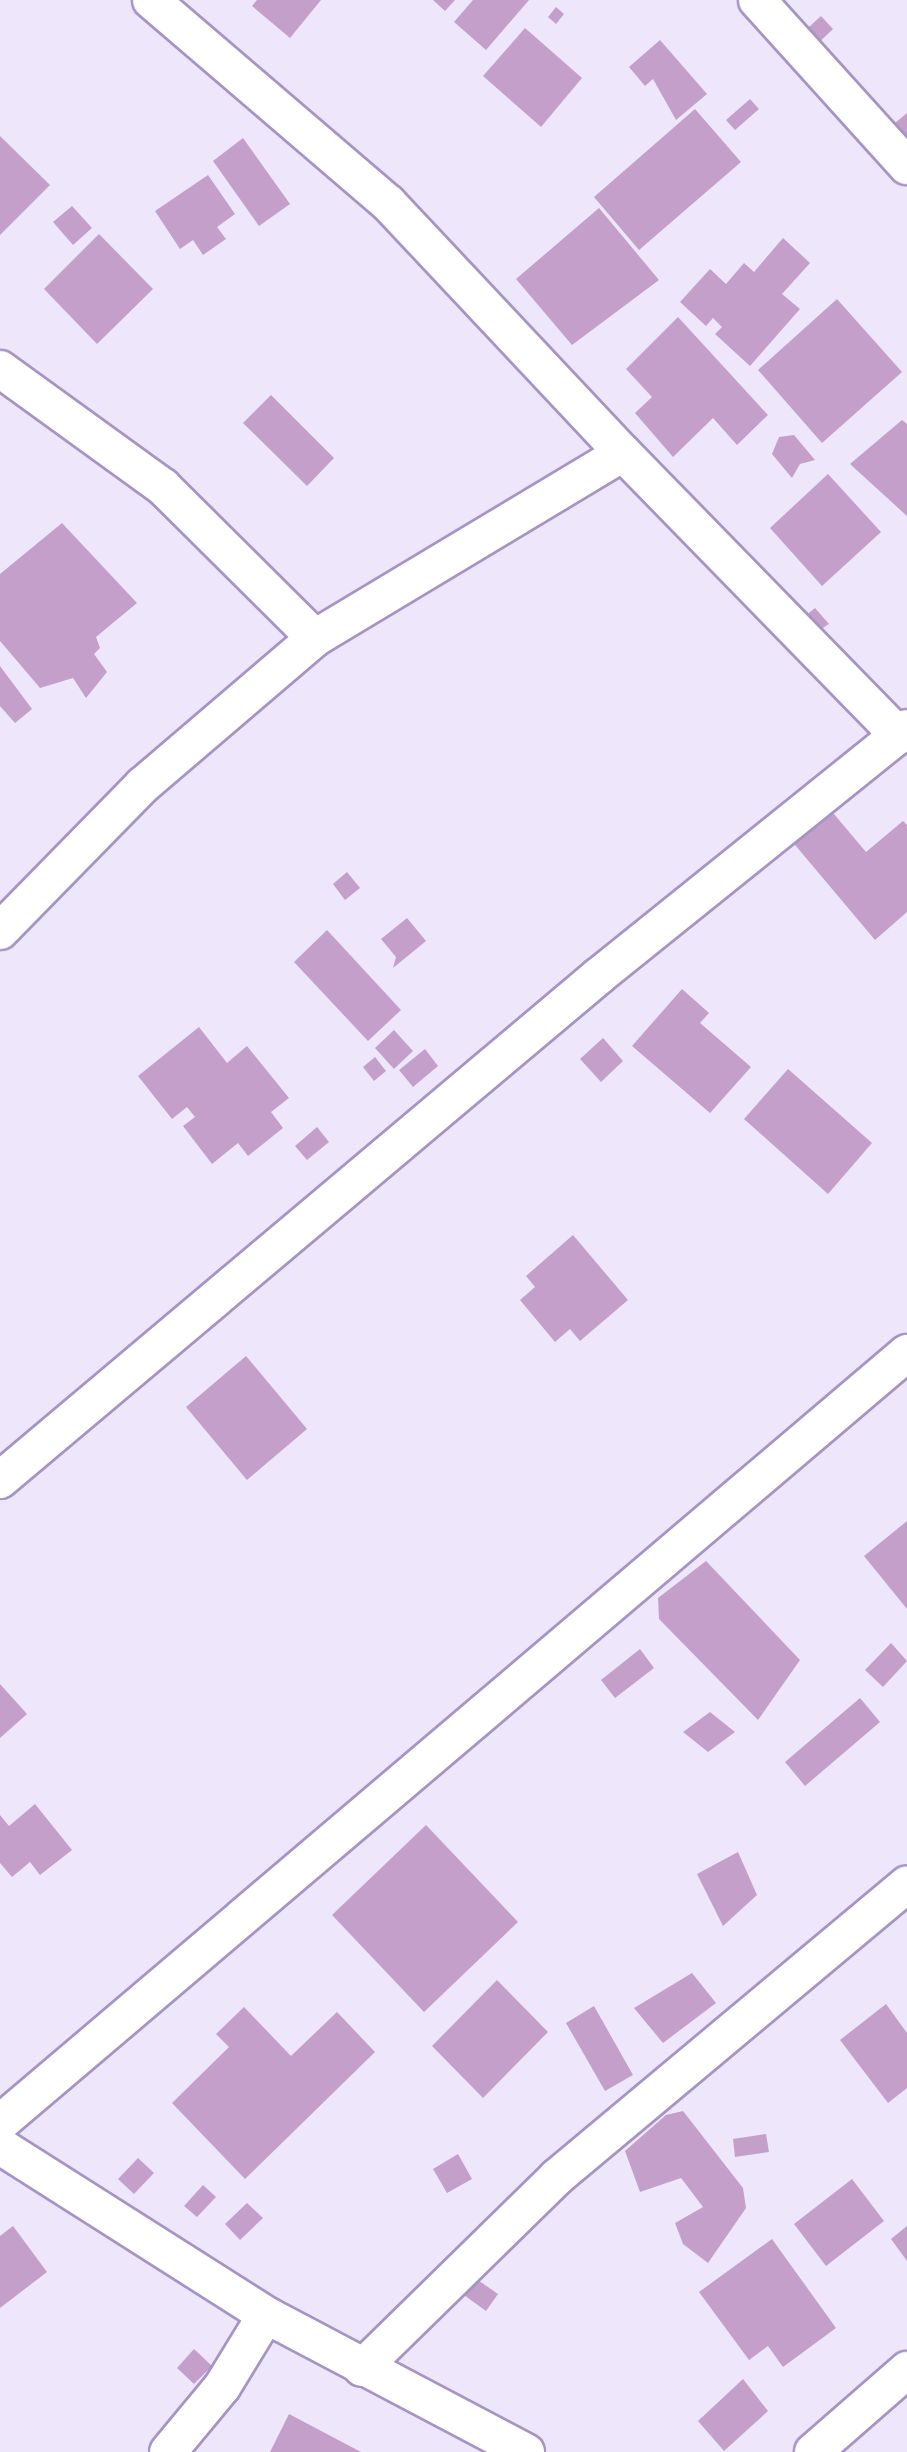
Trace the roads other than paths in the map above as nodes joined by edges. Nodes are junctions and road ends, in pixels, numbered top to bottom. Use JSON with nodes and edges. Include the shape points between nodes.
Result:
{"nodes":[{"id":1,"x":151,"y":0,"type":"edge"},
{"id":2,"x":757,"y":0,"type":"edge"},
{"id":3,"x":907,"y":166,"type":"edge"},
{"id":4,"x":0,"y":369,"type":"edge"},
{"id":5,"x":623,"y":453,"type":"junction"},
{"id":6,"x":315,"y":638,"type":"junction"},
{"id":7,"x":903,"y":732,"type":"edge"},
{"id":8,"x":0,"y":931,"type":"edge"},
{"id":9,"x":907,"y":1353,"type":"edge"},
{"id":10,"x":0,"y":1480,"type":"edge"},
{"id":11,"x":907,"y":1884,"type":"edge"},
{"id":12,"x":0,"y":2123,"type":"edge"},
{"id":13,"x":0,"y":2146,"type":"edge"},
{"id":14,"x":266,"y":2315,"type":"junction"},
{"id":15,"x":362,"y":2368,"type":"junction"},
{"id":16,"x":907,"y":2370,"type":"edge"},
{"id":17,"x":168,"y":2452,"type":"edge"},
{"id":18,"x":526,"y":2452,"type":"edge"},
{"id":19,"x":813,"y":2452,"type":"edge"}],
"edges":[{"from":1,"to":5,"type":"street","via":[[388,203]]},
{"from":2,"to":3,"type":"street"},
{"from":4,"to":6,"type":"street","via":[[163,487]]},
{"from":5,"to":6,"type":"street"},
{"from":5,"to":7,"type":"street"},
{"from":6,"to":8,"type":"street","via":[[143,785]]},
{"from":7,"to":10,"type":"street","via":[[600,975]]},
{"from":9,"to":12,"type":"street"},
{"from":11,"to":15,"type":"street","via":[[557,2177]]},
{"from":13,"to":14,"type":"street"},
{"from":14,"to":15,"type":"street"},
{"from":14,"to":17,"type":"street","via":[[222,2387]]},
{"from":15,"to":18,"type":"street"},
{"from":16,"to":19,"type":"street"}]}
